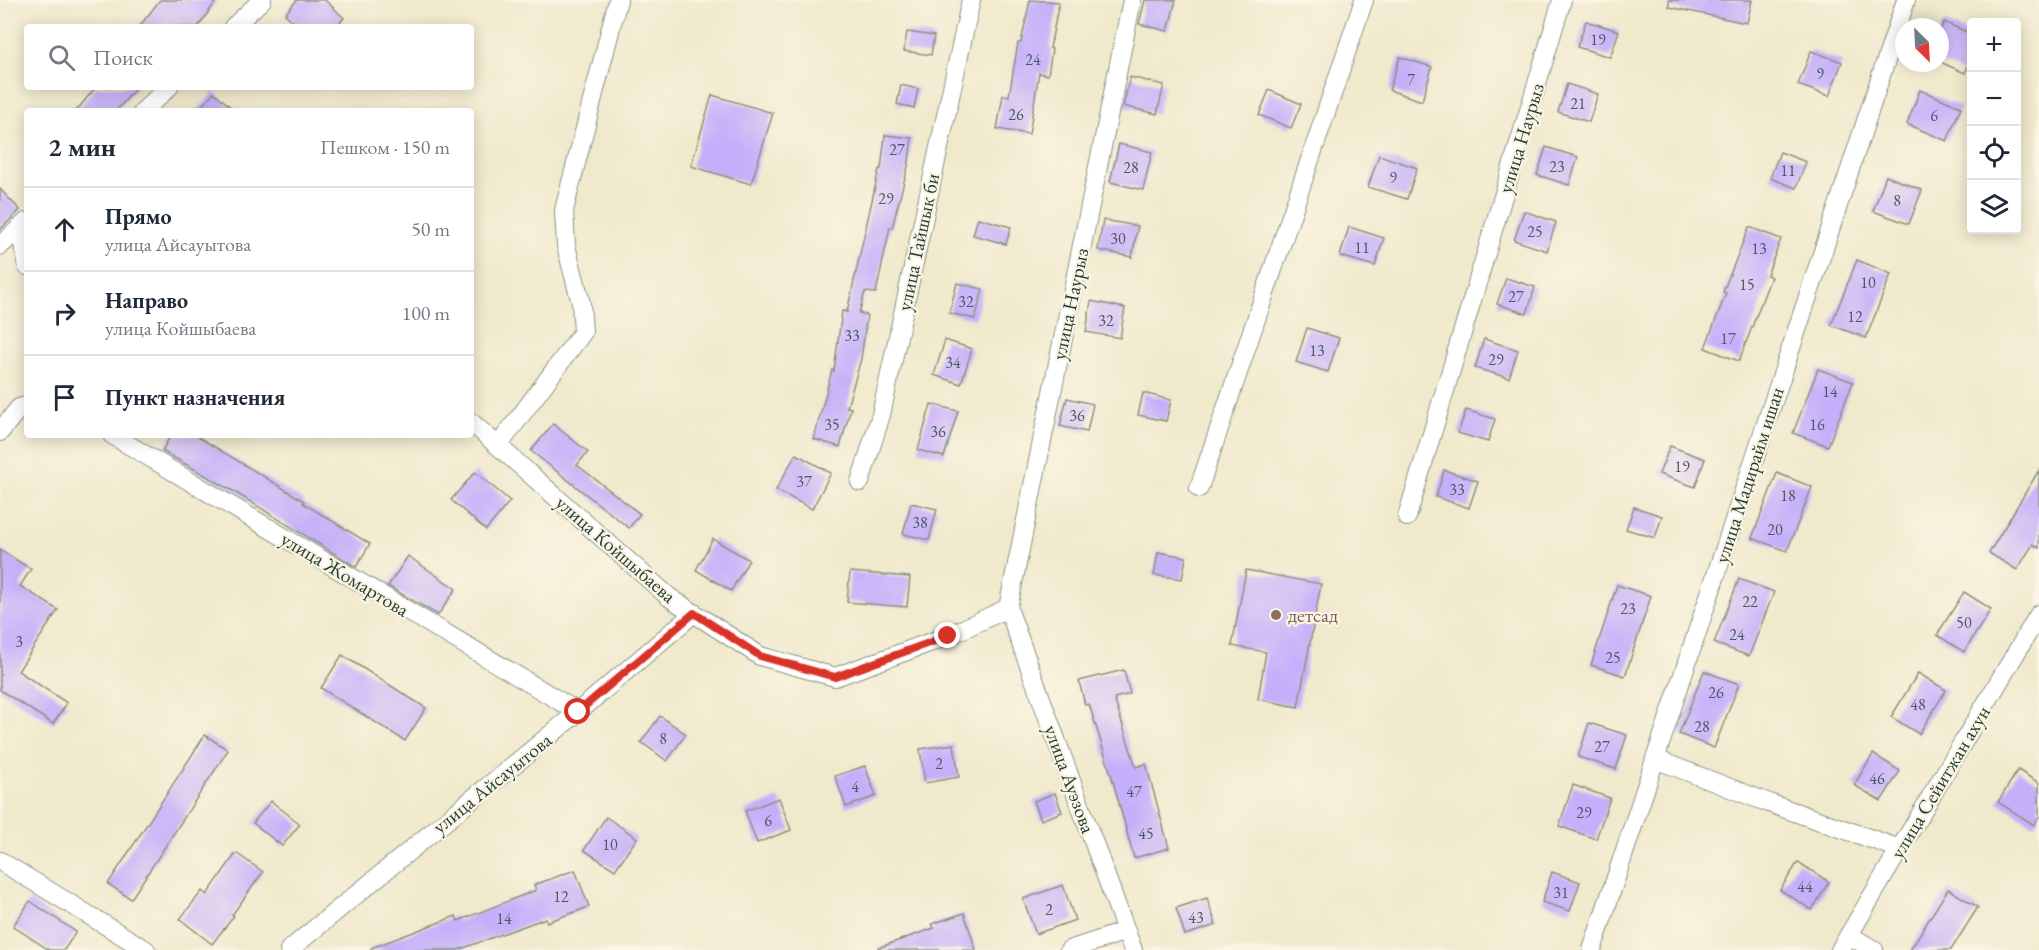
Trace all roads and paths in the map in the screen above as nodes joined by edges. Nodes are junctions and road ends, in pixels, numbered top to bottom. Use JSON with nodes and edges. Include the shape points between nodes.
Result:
{"nodes":[{"id":1,"x":262,"y":0,"type":"edge"},
{"id":2,"x":618,"y":0,"type":"edge"},
{"id":3,"x":971,"y":0,"type":"edge"},
{"id":4,"x":1132,"y":0,"type":"edge"},
{"id":5,"x":1364,"y":0,"type":"edge"},
{"id":6,"x":1562,"y":0,"type":"edge"},
{"id":7,"x":1906,"y":0,"type":"edge"},
{"id":8,"x":236,"y":24,"type":"edge"},
{"id":9,"x":166,"y":90,"type":"edge"},
{"id":10,"x":146,"y":108,"type":"edge"},
{"id":11,"x":24,"y":224,"type":"edge"},
{"id":12,"x":0,"y":246,"type":"edge"},
{"id":13,"x":24,"y":406,"type":"edge"},
{"id":14,"x":474,"y":425,"type":"edge"},
{"id":15,"x":0,"y":432,"type":"edge"},
{"id":16,"x":117,"y":438,"type":"edge"},
{"id":17,"x":498,"y":446,"type":"junction"},
{"id":18,"x":860,"y":482,"type":"dead end"},
{"id":19,"x":1199,"y":488,"type":"dead end"},
{"id":20,"x":1407,"y":517,"type":"dead end"},
{"id":21,"x":1008,"y":608,"type":"junction"},
{"id":22,"x":694,"y":613,"type":"junction"},
{"id":23,"x":2039,"y":614,"type":"edge"},
{"id":24,"x":578,"y":712,"type":"junction"},
{"id":25,"x":1655,"y":759,"type":"junction"},
{"id":26,"x":1900,"y":849,"type":"junction"},
{"id":27,"x":0,"y":861,"type":"edge"},
{"id":28,"x":1126,"y":931,"type":"junction"},
{"id":29,"x":1844,"y":943,"type":"edge"},
{"id":30,"x":146,"y":950,"type":"edge"},
{"id":31,"x":289,"y":950,"type":"edge"},
{"id":32,"x":1069,"y":950,"type":"edge"},
{"id":33,"x":1133,"y":950,"type":"edge"},
{"id":34,"x":1592,"y":950,"type":"edge"},
{"id":35,"x":1874,"y":950,"type":"edge"}],
"edges":[{"from":1,"to":8,"type":"street"},
{"from":2,"to":17,"type":"street","via":[[564,210],[566,246],[581,303],[582,332]]},
{"from":3,"to":18,"type":"street","name":"улица Тайшык би","via":[[880,415]]},
{"from":4,"to":21,"type":"street","name":"улица Наурыз"},
{"from":5,"to":19,"type":"street"},
{"from":6,"to":20,"type":"street","name":"улица Наурыз"},
{"from":7,"to":25,"type":"street","name":"улица Мадирайм ишан"},
{"from":9,"to":10,"type":"street"},
{"from":11,"to":12,"type":"street"},
{"from":13,"to":15,"type":"street"},
{"from":14,"to":17,"type":"street","name":"улица Койшыбаева"},
{"from":16,"to":24,"type":"street","name":"улица Жомартова"},
{"from":17,"to":22,"type":"street","name":"улица Койшыбаева","via":[[669,597]]},
{"from":21,"to":22,"type":"street","name":"улица Койшыбаева","via":[[948,636],[835,677],[760,656]]},
{"from":21,"to":28,"type":"street","name":"улица Ауэзова"},
{"from":22,"to":24,"type":"street","name":"улица Айсауытова"},
{"from":23,"to":26,"type":"street","name":"улица Сейитжан ахун"},
{"from":24,"to":31,"type":"street","name":"улица Айсауытова"},
{"from":25,"to":26,"type":"street"},
{"from":25,"to":34,"type":"street","name":"улица Мадирайм ишан"},
{"from":26,"to":29,"type":"street","name":"улица Сейитжан ахун"},
{"from":27,"to":30,"type":"street"},
{"from":28,"to":32,"type":"street"},
{"from":28,"to":33,"type":"street","name":"улица Ауэзова"},
{"from":29,"to":35,"type":"street"}]}
